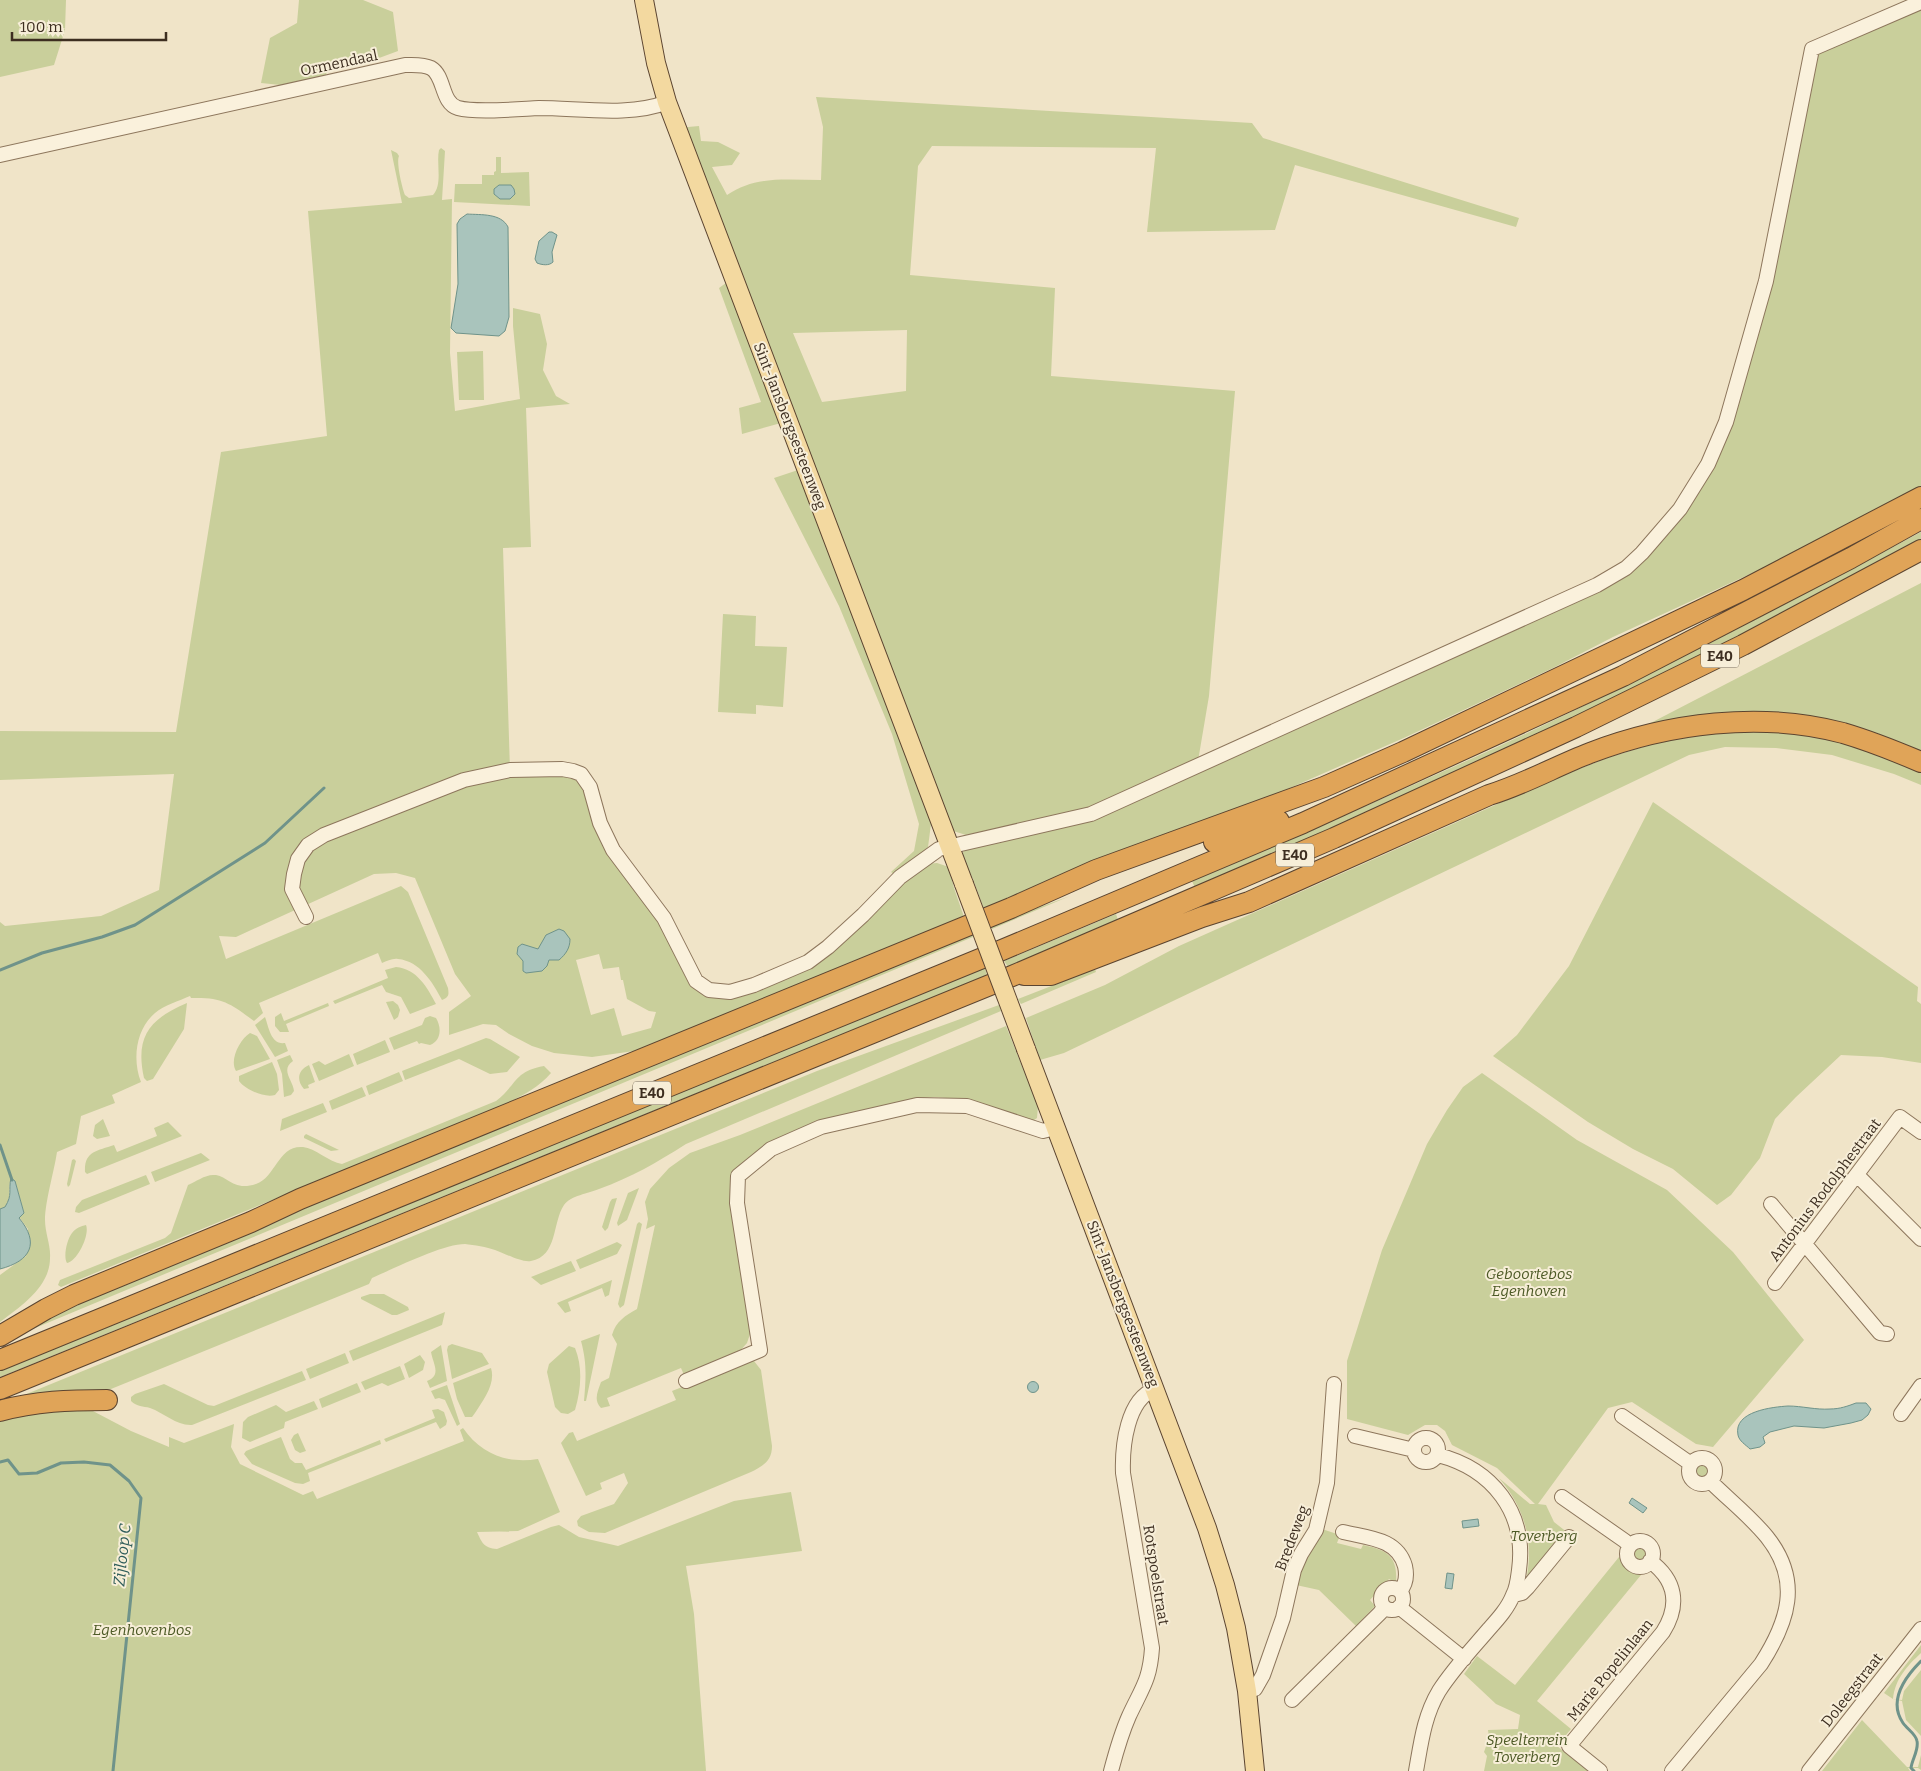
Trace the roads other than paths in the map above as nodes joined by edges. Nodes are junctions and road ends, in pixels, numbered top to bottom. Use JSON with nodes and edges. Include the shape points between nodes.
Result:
{"nodes":[{"id":1,"x":644,"y":0,"type":"edge"},
{"id":2,"x":1921,"y":2,"type":"edge"},
{"id":3,"x":668,"y":102,"type":"junction"},
{"id":4,"x":0,"y":155,"type":"edge"},
{"id":5,"x":1921,"y":497,"type":"edge"},
{"id":6,"x":1921,"y":520,"type":"edge"},
{"id":7,"x":1921,"y":550,"type":"edge"},
{"id":8,"x":1576,"y":727,"type":"junction"},
{"id":9,"x":1921,"y":762,"type":"edge"},
{"id":10,"x":1490,"y":795,"type":"junction"},
{"id":11,"x":1303,"y":823,"type":"junction"},
{"id":12,"x":950,"y":847,"type":"junction"},
{"id":13,"x":1011,"y":908,"type":"junction"},
{"id":14,"x":306,"y":917,"type":"dead end"},
{"id":15,"x":1012,"y":976,"type":"junction"},
{"id":16,"x":1047,"y":1130,"type":"dead end"},
{"id":17,"x":1921,"y":1132,"type":"edge"},
{"id":18,"x":1857,"y":1175,"type":"junction"},
{"id":19,"x":1771,"y":1204,"type":"dead end"},
{"id":20,"x":1921,"y":1240,"type":"edge"},
{"id":21,"x":1805,"y":1244,"type":"junction"},
{"id":22,"x":1775,"y":1284,"type":"dead end"},
{"id":23,"x":1887,"y":1334,"type":"dead end"},
{"id":24,"x":0,"y":1336,"type":"edge"},
{"id":25,"x":0,"y":1360,"type":"edge"},
{"id":26,"x":686,"y":1381,"type":"dead end"},
{"id":27,"x":1334,"y":1384,"type":"dead end"},
{"id":28,"x":1921,"y":1386,"type":"edge"},
{"id":29,"x":0,"y":1389,"type":"edge"},
{"id":30,"x":1155,"y":1389,"type":"junction"},
{"id":31,"x":107,"y":1400,"type":"dead end"},
{"id":32,"x":0,"y":1411,"type":"edge"},
{"id":33,"x":1901,"y":1414,"type":"dead end"},
{"id":34,"x":1622,"y":1416,"type":"dead end"},
{"id":35,"x":1355,"y":1436,"type":"dead end"},
{"id":36,"x":1562,"y":1497,"type":"dead end"},
{"id":37,"x":1343,"y":1532,"type":"dead end"},
{"id":38,"x":1569,"y":1537,"type":"dead end"},
{"id":39,"x":1400,"y":1591,"type":"junction"},
{"id":40,"x":1514,"y":1595,"type":"junction"},
{"id":41,"x":1384,"y":1607,"type":"junction"},
{"id":42,"x":1399,"y":1607,"type":"junction"},
{"id":43,"x":1921,"y":1628,"type":"edge"},
{"id":44,"x":1464,"y":1659,"type":"junction"},
{"id":45,"x":1247,"y":1691,"type":"junction"},
{"id":46,"x":1292,"y":1700,"type":"dead end"},
{"id":47,"x":1110,"y":1771,"type":"edge"},
{"id":48,"x":1255,"y":1771,"type":"edge"},
{"id":49,"x":1416,"y":1771,"type":"edge"},
{"id":50,"x":1600,"y":1771,"type":"edge"},
{"id":51,"x":1672,"y":1771,"type":"edge"},
{"id":52,"x":1809,"y":1771,"type":"edge"}],
"edges":[{"from":1,"to":3,"type":"main road","name":"Sint-Jansbergsesteenweg","via":[[656,63]]},
{"from":2,"to":12,"type":"street","via":[[1812,49],[1764,287],[1726,422],[1708,464],[1680,509],[1626,568],[1597,586],[1091,814]]},
{"from":3,"to":4,"type":"street","name":"Ormendaal","via":[[614,110],[469,110],[454,106],[436,72],[417,65],[404,65]]},
{"from":3,"to":12,"type":"main road","name":"Sint-Jansbergsesteenweg"},
{"from":5,"to":13,"type":"highway","via":[[1744,590],[1403,752],[1324,786],[1096,870]]},
{"from":6,"to":11,"type":"highway","number":"E40","via":[[1623,676]]},
{"from":7,"to":8,"type":"highway","number":"E40","via":[[1743,645]]},
{"from":8,"to":10,"type":"highway","via":[[1536,764]]},
{"from":8,"to":15,"type":"highway","number":"E40","via":[[1334,838]]},
{"from":9,"to":10,"type":"highway","via":[[1841,733],[1788,724],[1738,722],[1690,725],[1644,735],[1590,753]]},
{"from":10,"to":15,"type":"highway","via":[[1249,902],[1051,975]]},
{"from":11,"to":13,"type":"highway","via":[[1278,821]]},
{"from":11,"to":25,"type":"highway","number":"E40","via":[[1002,950]]},
{"from":12,"to":14,"type":"street","via":[[939,849],[900,877],[863,915],[808,962],[730,992],[709,990],[696,981],[664,918],[613,850],[600,823],[590,787],[580,774],[562,769],[510,770],[435,790],[324,835],[308,845],[298,859],[292,889]]},
{"from":12,"to":30,"type":"main road","name":"Sint-Jansbergsesteenweg","bridge":true},
{"from":13,"to":24,"type":"highway","via":[[300,1199],[74,1295]]},
{"from":15,"to":29,"type":"highway","number":"E40"},
{"from":16,"to":26,"type":"street","via":[[967,1106],[917,1105],[821,1127],[771,1149],[738,1176],[737,1203],[760,1350]]},
{"from":17,"to":18,"type":"street","name":"Antonius Rodolphestraat","via":[[1900,1117]]},
{"from":18,"to":20,"type":"street"},
{"from":18,"to":21,"type":"street","name":"Antonius Rodolphestraat"},
{"from":19,"to":21,"type":"street"},
{"from":21,"to":22,"type":"street","name":"Antonius Rodolphestraat"},
{"from":21,"to":23,"type":"street","via":[[1880,1333]]},
{"from":27,"to":45,"type":"street","name":"Bredeweg","via":[[1327,1483],[1316,1530],[1294,1570],[1283,1618],[1263,1676],[1255,1689]]},
{"from":28,"to":33,"type":"street"},
{"from":30,"to":45,"type":"main road","name":"Sint-Jansbergsesteenweg","via":[[1225,1585]]},
{"from":30,"to":47,"type":"street","name":"Rotspoelstraat","via":[[1143,1394],[1134,1408],[1122,1454],[1152,1648],[1151,1668]]},
{"from":31,"to":32,"type":"highway","via":[[58,1401]]},
{"from":34,"to":51,"type":"street","via":[[1691,1464],[1692,1480],[1699,1484],[1710,1481],[1757,1526],[1776,1551],[1786,1577],[1787,1605],[1783,1624],[1773,1645],[1761,1664]]},
{"from":35,"to":40,"type":"street","via":[[1414,1450],[1424,1462],[1438,1455],[1457,1460],[1491,1483],[1509,1507],[1520,1540]]},
{"from":36,"to":50,"type":"street","name":"Marie Popelinlaan","via":[[1625,1541],[1629,1546],[1628,1558],[1634,1565],[1642,1566],[1650,1561],[1661,1569],[1673,1591],[1674,1605],[1663,1632],[1569,1746]]},
{"from":37,"to":39,"type":"street","via":[[1385,1543],[1400,1553],[1407,1574]]},
{"from":38,"to":40,"type":"street","via":[[1528,1587]]},
{"from":39,"to":41,"type":"street","via":[[1394,1588],[1384,1591],[1381,1596]]},
{"from":39,"to":42,"type":"street","via":[[1403,1599]]},
{"from":40,"to":44,"type":"street"},
{"from":41,"to":42,"type":"street","via":[[1392,1610]]},
{"from":41,"to":46,"type":"street"},
{"from":42,"to":44,"type":"street"},
{"from":43,"to":52,"type":"street","name":"Doleegstraat"},
{"from":44,"to":49,"type":"street","via":[[1439,1691],[1429,1710]]},
{"from":45,"to":48,"type":"main road","name":"Sint-Jansbergsesteenweg"}]}
